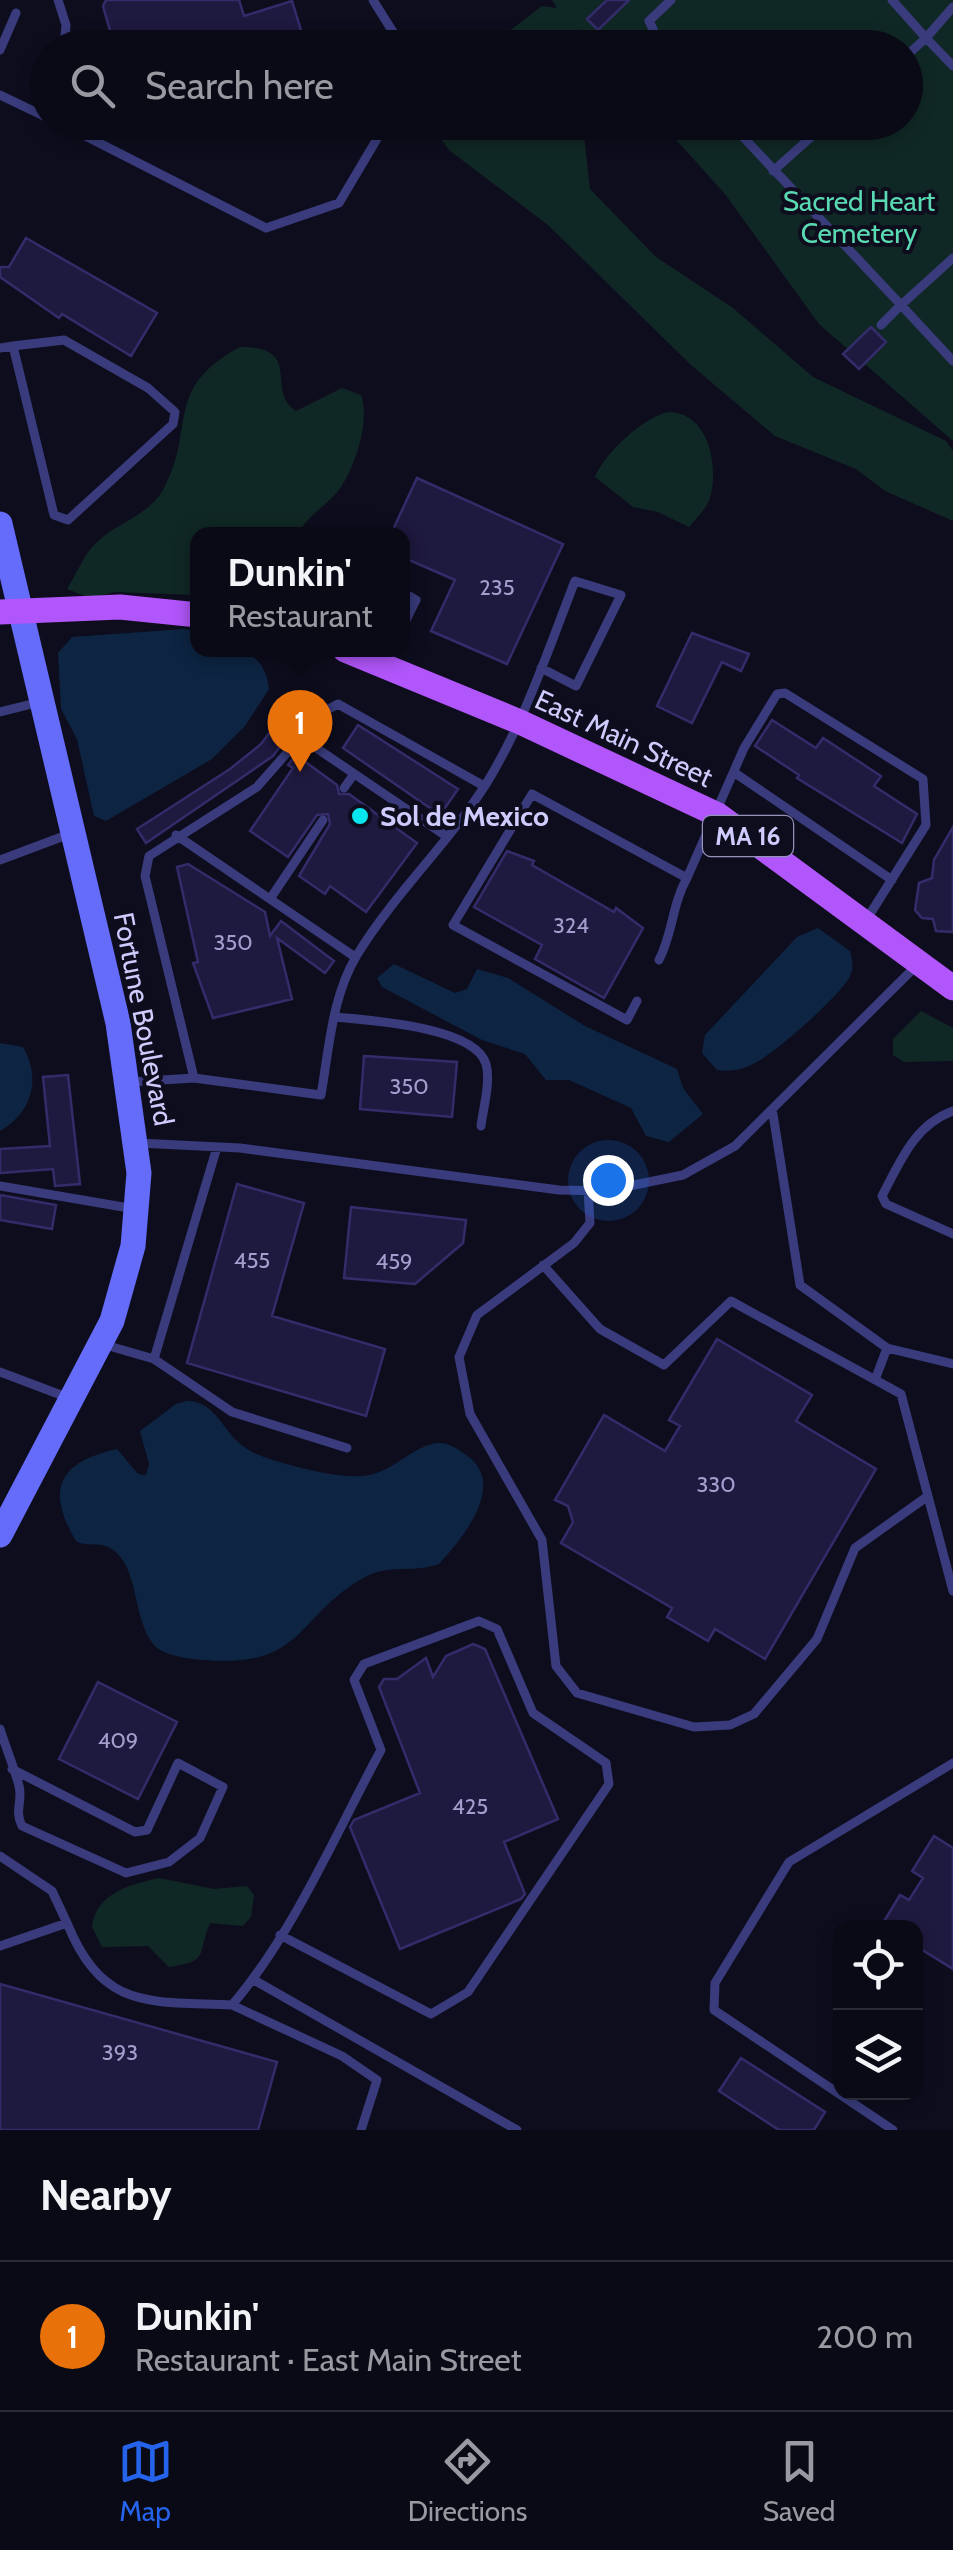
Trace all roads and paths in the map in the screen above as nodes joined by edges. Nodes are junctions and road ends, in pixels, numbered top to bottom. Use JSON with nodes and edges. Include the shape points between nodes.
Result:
{"nodes":[{"id":1,"x":58,"y":0,"type":"edge"},
{"id":2,"x":373,"y":0,"type":"edge"},
{"id":3,"x":671,"y":0,"type":"edge"},
{"id":4,"x":892,"y":0,"type":"edge"},
{"id":5,"x":953,"y":7,"type":"edge"},
{"id":6,"x":16,"y":12,"type":"dead end"},
{"id":7,"x":66,"y":30,"type":"edge"},
{"id":8,"x":392,"y":30,"type":"edge"},
{"id":9,"x":653,"y":30,"type":"edge"},
{"id":10,"x":919,"y":30,"type":"edge"},
{"id":11,"x":923,"y":35,"type":"edge"},
{"id":12,"x":926,"y":38,"type":"junction"},
{"id":13,"x":923,"y":41,"type":"edge"},
{"id":14,"x":0,"y":50,"type":"edge"},
{"id":15,"x":953,"y":66,"type":"edge"},
{"id":16,"x":0,"y":95,"type":"edge"},
{"id":17,"x":30,"y":109,"type":"edge"},
{"id":18,"x":93,"y":140,"type":"edge"},
{"id":19,"x":376,"y":140,"type":"edge"},
{"id":20,"x":746,"y":140,"type":"edge"},
{"id":21,"x":807,"y":140,"type":"edge"},
{"id":22,"x":773,"y":170,"type":"junction"},
{"id":23,"x":953,"y":258,"type":"edge"},
{"id":24,"x":901,"y":306,"type":"junction"},
{"id":25,"x":880,"y":325,"type":"dead end"},
{"id":26,"x":13,"y":346,"type":"junction"},
{"id":27,"x":0,"y":348,"type":"edge"},
{"id":28,"x":953,"y":362,"type":"edge"},
{"id":29,"x":0,"y":524,"type":"edge"},
{"id":30,"x":10,"y":612,"type":"edge"},
{"id":31,"x":190,"y":614,"type":"edge"},
{"id":32,"x":388,"y":657,"type":"edge"},
{"id":33,"x":541,"y":668,"type":"junction"},
{"id":34,"x":43,"y":702,"type":"junction"},
{"id":35,"x":0,"y":712,"type":"edge"},
{"id":36,"x":520,"y":722,"type":"junction"},
{"id":37,"x":302,"y":738,"type":"junction"},
{"id":38,"x":736,"y":773,"type":"junction"},
{"id":39,"x":354,"y":774,"type":"junction"},
{"id":40,"x":484,"y":786,"type":"junction"},
{"id":41,"x":344,"y":788,"type":"dead end"},
{"id":42,"x":718,"y":815,"type":"junction"},
{"id":43,"x":323,"y":820,"type":"dead end"},
{"id":44,"x":75,"y":832,"type":"junction"},
{"id":45,"x":176,"y":835,"type":"junction"},
{"id":46,"x":446,"y":836,"type":"junction"},
{"id":47,"x":0,"y":860,"type":"edge"},
{"id":48,"x":688,"y":878,"type":"junction"},
{"id":49,"x":892,"y":880,"type":"junction"},
{"id":50,"x":270,"y":899,"type":"junction"},
{"id":51,"x":864,"y":924,"type":"junction"},
{"id":52,"x":356,"y":958,"type":"junction"},
{"id":53,"x":659,"y":960,"type":"dead end"},
{"id":54,"x":918,"y":964,"type":"junction"},
{"id":55,"x":953,"y":988,"type":"edge"},
{"id":56,"x":637,"y":1001,"type":"dead end"},
{"id":57,"x":334,"y":1017,"type":"junction"},
{"id":58,"x":194,"y":1078,"type":"junction"},
{"id":59,"x":130,"y":1082,"type":"junction"},
{"id":60,"x":953,"y":1111,"type":"edge"},
{"id":61,"x":773,"y":1114,"type":"junction"},
{"id":62,"x":481,"y":1126,"type":"dead end"},
{"id":63,"x":137,"y":1143,"type":"junction"},
{"id":64,"x":217,"y":1147,"type":"junction"},
{"id":65,"x":0,"y":1186,"type":"edge"},
{"id":66,"x":588,"y":1190,"type":"junction"},
{"id":67,"x":138,"y":1209,"type":"junction"},
{"id":68,"x":953,"y":1234,"type":"edge"},
{"id":69,"x":544,"y":1266,"type":"junction"},
{"id":70,"x":100,"y":1344,"type":"junction"},
{"id":71,"x":886,"y":1348,"type":"junction"},
{"id":72,"x":154,"y":1359,"type":"junction"},
{"id":73,"x":953,"y":1364,"type":"edge"},
{"id":74,"x":0,"y":1372,"type":"edge"},
{"id":75,"x":875,"y":1380,"type":"junction"},
{"id":76,"x":71,"y":1399,"type":"junction"},
{"id":77,"x":347,"y":1448,"type":"dead end"},
{"id":78,"x":928,"y":1496,"type":"junction"},
{"id":79,"x":0,"y":1535,"type":"edge"},
{"id":80,"x":953,"y":1591,"type":"edge"},
{"id":81,"x":0,"y":1729,"type":"edge"},
{"id":82,"x":953,"y":1763,"type":"edge"},
{"id":83,"x":12,"y":1769,"type":"junction"},
{"id":84,"x":0,"y":1856,"type":"edge"},
{"id":85,"x":67,"y":1922,"type":"junction"},
{"id":86,"x":280,"y":1935,"type":"junction"},
{"id":87,"x":0,"y":1946,"type":"edge"},
{"id":88,"x":254,"y":1980,"type":"junction"},
{"id":89,"x":232,"y":2005,"type":"junction"},
{"id":90,"x":360,"y":2130,"type":"edge"},
{"id":91,"x":517,"y":2130,"type":"edge"},
{"id":92,"x":894,"y":2130,"type":"edge"}],
"edges":[{"from":1,"to":7,"type":"lane"},
{"from":2,"to":8,"type":"lane"},
{"from":3,"to":9,"type":"lane","via":[[649,21]]},
{"from":4,"to":10,"type":"lane"},
{"from":5,"to":12,"type":"lane"},
{"from":6,"to":14,"type":"lane"},
{"from":11,"to":12,"type":"lane"},
{"from":12,"to":13,"type":"lane"},
{"from":12,"to":15,"type":"lane"},
{"from":16,"to":17,"type":"lane"},
{"from":18,"to":19,"type":"lane","via":[[266,228],[339,204]]},
{"from":20,"to":22,"type":"lane"},
{"from":21,"to":22,"type":"lane"},
{"from":22,"to":24,"type":"lane"},
{"from":23,"to":24,"type":"lane"},
{"from":24,"to":25,"type":"lane"},
{"from":24,"to":28,"type":"lane"},
{"from":26,"to":26,"type":"lane","via":[[54,515],[68,520],[173,424],[175,412],[148,388],[64,340]]},
{"from":26,"to":27,"type":"lane"},
{"from":29,"to":30,"type":"main road","name":"Fortune Boulevard"},
{"from":30,"to":31,"type":"main road","via":[[120,607]]},
{"from":30,"to":34,"type":"main road","name":"Fortune Boulevard"},
{"from":32,"to":36,"type":"main road","name":"East Main Street","number":"MA 16"},
{"from":33,"to":33,"type":"lane","via":[[574,581],[620,595],[576,686]]},
{"from":33,"to":36,"type":"lane"},
{"from":34,"to":35,"type":"lane"},
{"from":34,"to":44,"type":"main road","name":"Fortune Boulevard"},
{"from":36,"to":40,"type":"lane"},
{"from":36,"to":42,"type":"main road","name":"East Main Street","number":"MA 16"},
{"from":37,"to":39,"type":"lane"},
{"from":37,"to":40,"type":"lane","via":[[338,704]]},
{"from":37,"to":45,"type":"lane","via":[[256,788]]},
{"from":38,"to":42,"type":"lane"},
{"from":38,"to":49,"type":"lane"},
{"from":38,"to":49,"type":"lane","via":[[760,721],[777,694],[785,693],[923,779],[926,825]]},
{"from":39,"to":41,"type":"lane"},
{"from":39,"to":46,"type":"lane"},
{"from":40,"to":46,"type":"lane"},
{"from":42,"to":48,"type":"lane"},
{"from":42,"to":51,"type":"main road","name":"East Main Street","number":"MA 16"},
{"from":43,"to":50,"type":"lane"},
{"from":44,"to":47,"type":"lane"},
{"from":44,"to":59,"type":"main road","name":"Fortune Boulevard"},
{"from":45,"to":50,"type":"lane"},
{"from":45,"to":58,"type":"lane","via":[[148,856],[145,876]]},
{"from":46,"to":52,"type":"lane"},
{"from":48,"to":53,"type":"lane"},
{"from":48,"to":56,"type":"lane","via":[[532,794],[453,925],[627,1020]]},
{"from":49,"to":51,"type":"lane"},
{"from":50,"to":52,"type":"lane"},
{"from":51,"to":54,"type":"main road","name":"East Main Street","number":"MA 16"},
{"from":52,"to":57,"type":"lane"},
{"from":54,"to":55,"type":"main road","name":"East Main Street","number":"MA 16"},
{"from":54,"to":61,"type":"lane"},
{"from":57,"to":58,"type":"lane","via":[[321,1095]]},
{"from":57,"to":62,"type":"lane","via":[[426,1026],[478,1052],[486,1064]]},
{"from":58,"to":59,"type":"lane"},
{"from":59,"to":63,"type":"main road","name":"Fortune Boulevard"},
{"from":60,"to":68,"type":"lane","via":[[909,1145],[882,1196],[886,1204]]},
{"from":61,"to":66,"type":"lane","via":[[702,1168],[640,1187]]},
{"from":61,"to":71,"type":"lane","via":[[800,1285]]},
{"from":63,"to":64,"type":"lane"},
{"from":63,"to":67,"type":"main road","name":"Fortune Boulevard"},
{"from":64,"to":66,"type":"lane"},
{"from":64,"to":72,"type":"lane"},
{"from":65,"to":67,"type":"lane"},
{"from":66,"to":69,"type":"lane","via":[[590,1223]]},
{"from":67,"to":70,"type":"main road","name":"Fortune Boulevard","via":[[126,1282]]},
{"from":69,"to":75,"type":"lane","via":[[600,1329],[664,1366],[731,1301]]},
{"from":69,"to":78,"type":"lane","via":[[476,1315],[459,1357],[470,1414],[542,1540],[556,1666],[577,1693],[694,1727],[730,1725],[754,1714],[817,1639],[854,1548]]},
{"from":70,"to":72,"type":"lane"},
{"from":70,"to":76,"type":"main road","name":"Fortune Boulevard"},
{"from":71,"to":73,"type":"lane"},
{"from":71,"to":75,"type":"lane"},
{"from":72,"to":77,"type":"lane","via":[[232,1412]]},
{"from":74,"to":76,"type":"lane"},
{"from":75,"to":78,"type":"lane","via":[[901,1394]]},
{"from":76,"to":79,"type":"main road","name":"Fortune Boulevard"},
{"from":78,"to":80,"type":"lane"},
{"from":81,"to":83,"type":"lane"},
{"from":82,"to":92,"type":"lane","via":[[789,1862],[715,1984],[714,2010]]},
{"from":83,"to":83,"type":"lane","via":[[21,1790],[16,1815],[22,1826],[126,1873],[169,1862],[200,1838],[222,1787],[178,1763],[147,1830],[135,1832]]},
{"from":84,"to":85,"type":"lane","via":[[52,1892]]},
{"from":85,"to":87,"type":"lane"},
{"from":85,"to":89,"type":"lane","via":[[83,1962],[134,2000]]},
{"from":86,"to":86,"type":"lane","via":[[381,1750],[354,1680],[364,1664],[479,1621],[497,1629],[532,1713],[606,1763],[609,1784],[468,1992],[431,2014]]},
{"from":86,"to":88,"type":"lane"},
{"from":88,"to":89,"type":"lane"},
{"from":88,"to":91,"type":"lane"},
{"from":89,"to":90,"type":"lane","via":[[378,2080]]}]}
